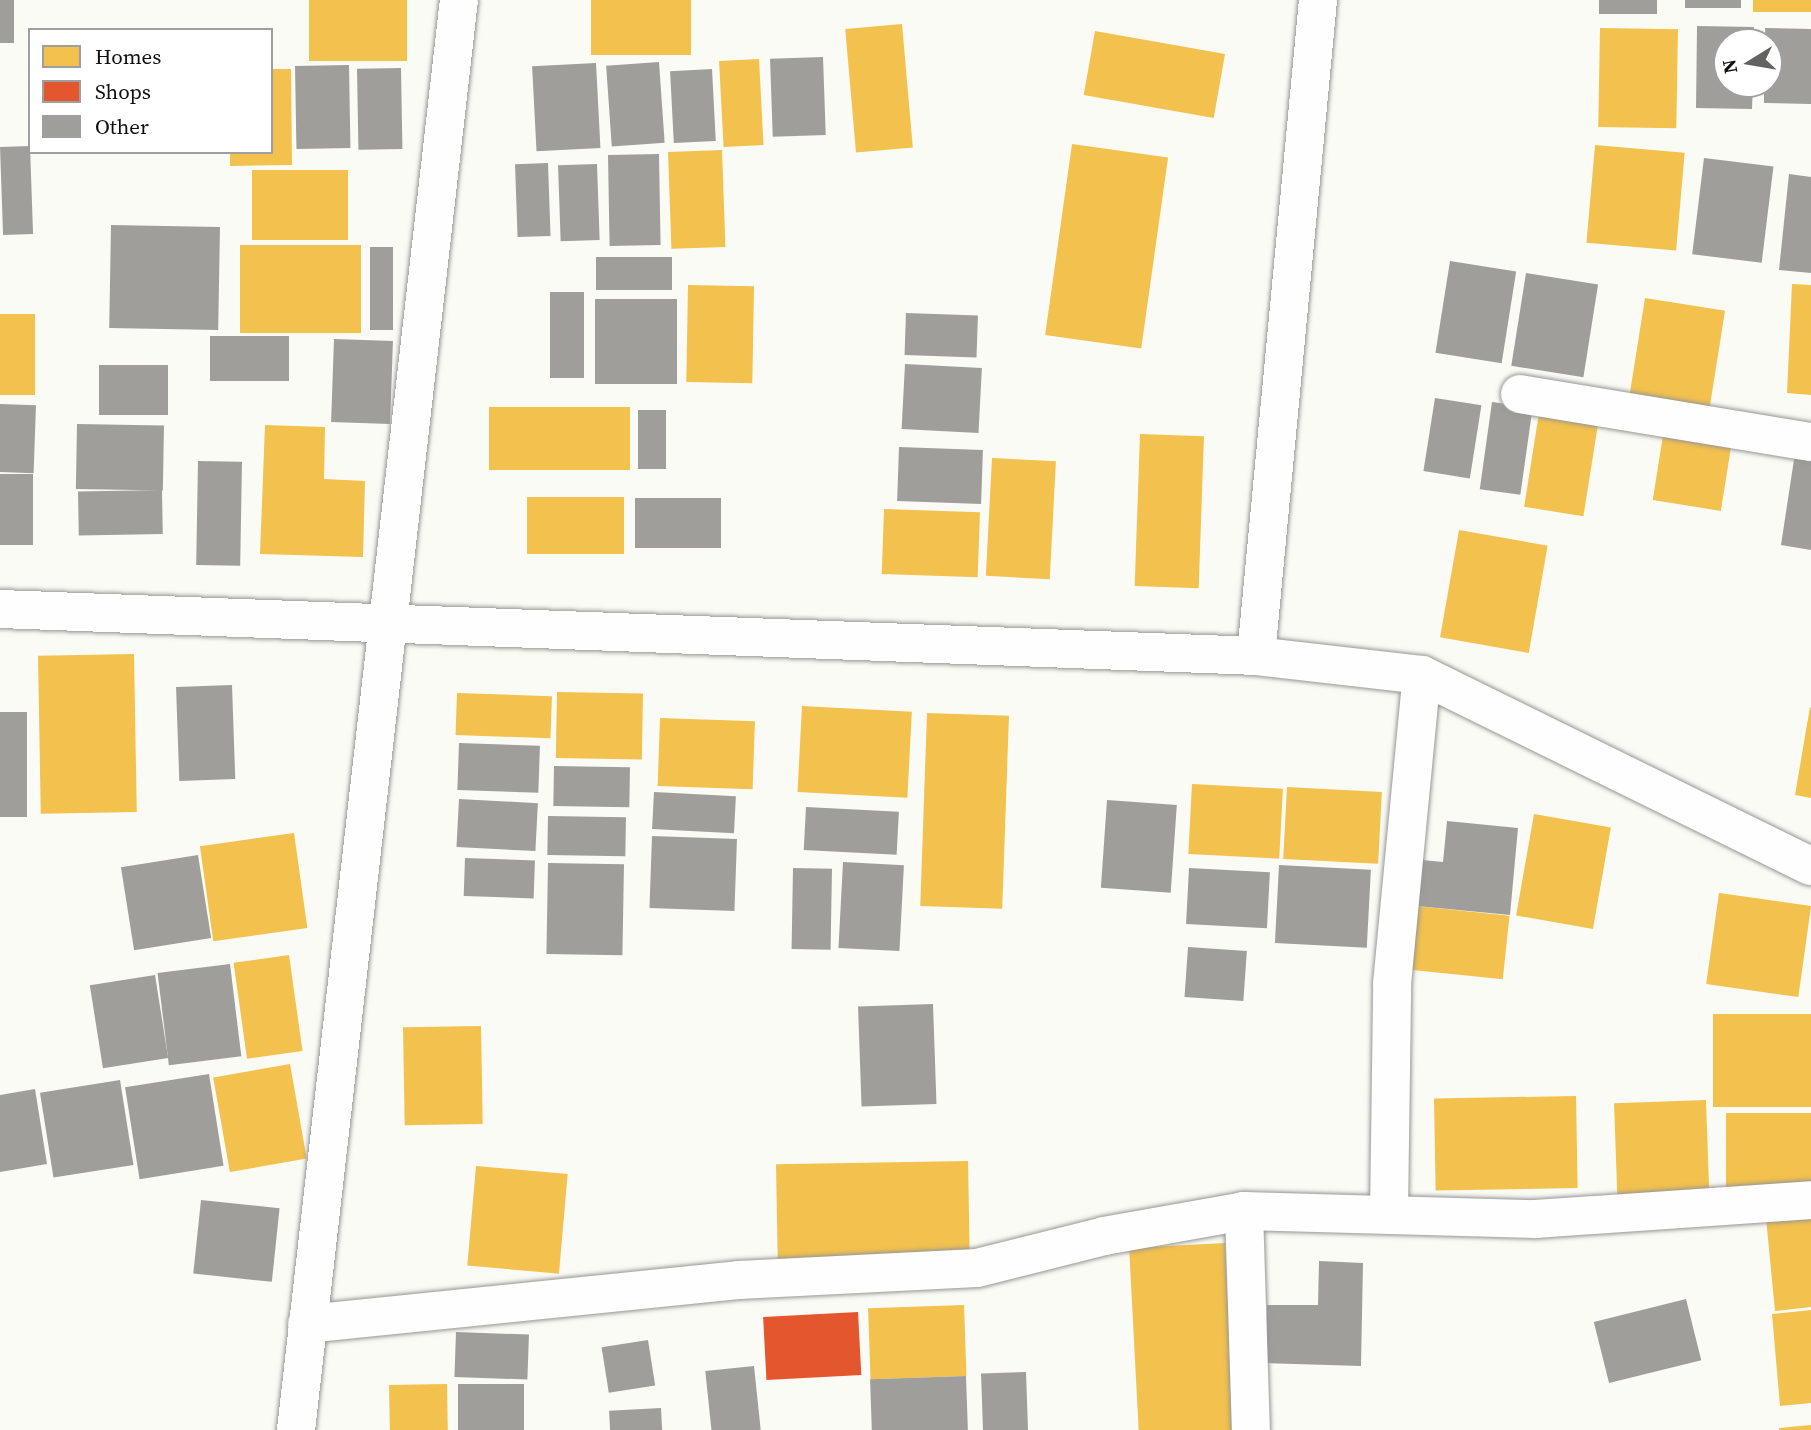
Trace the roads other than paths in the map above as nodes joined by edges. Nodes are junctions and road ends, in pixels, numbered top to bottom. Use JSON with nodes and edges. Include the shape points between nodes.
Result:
{"nodes":[{"id":1,"x":459,"y":0,"type":"edge"},
{"id":2,"x":1318,"y":0,"type":"edge"},
{"id":3,"x":1520,"y":394,"type":"dead end"},
{"id":4,"x":1811,"y":442,"type":"edge"},
{"id":5,"x":0,"y":609,"type":"edge"},
{"id":6,"x":391,"y":623,"type":"junction"},
{"id":7,"x":1256,"y":656,"type":"junction"},
{"id":8,"x":1422,"y":675,"type":"junction"},
{"id":9,"x":1811,"y":866,"type":"edge"},
{"id":10,"x":1811,"y":1200,"type":"edge"},
{"id":11,"x":1244,"y":1211,"type":"junction"},
{"id":12,"x":1389,"y":1213,"type":"junction"},
{"id":13,"x":307,"y":1324,"type":"junction"},
{"id":14,"x":296,"y":1430,"type":"edge"},
{"id":15,"x":1251,"y":1430,"type":"edge"}],
"edges":[{"from":1,"to":6,"type":"street"},
{"from":2,"to":7,"type":"street"},
{"from":3,"to":4,"type":"street"},
{"from":5,"to":6,"type":"street"},
{"from":6,"to":7,"type":"street"},
{"from":6,"to":13,"type":"street"},
{"from":7,"to":8,"type":"street"},
{"from":8,"to":9,"type":"street"},
{"from":8,"to":12,"type":"street","via":[[1392,984]]},
{"from":10,"to":12,"type":"street","via":[[1535,1219]]},
{"from":11,"to":12,"type":"street"},
{"from":11,"to":13,"type":"street","via":[[1104,1236],[977,1269],[739,1280]]},
{"from":11,"to":15,"type":"street"},
{"from":13,"to":14,"type":"street"}]}
